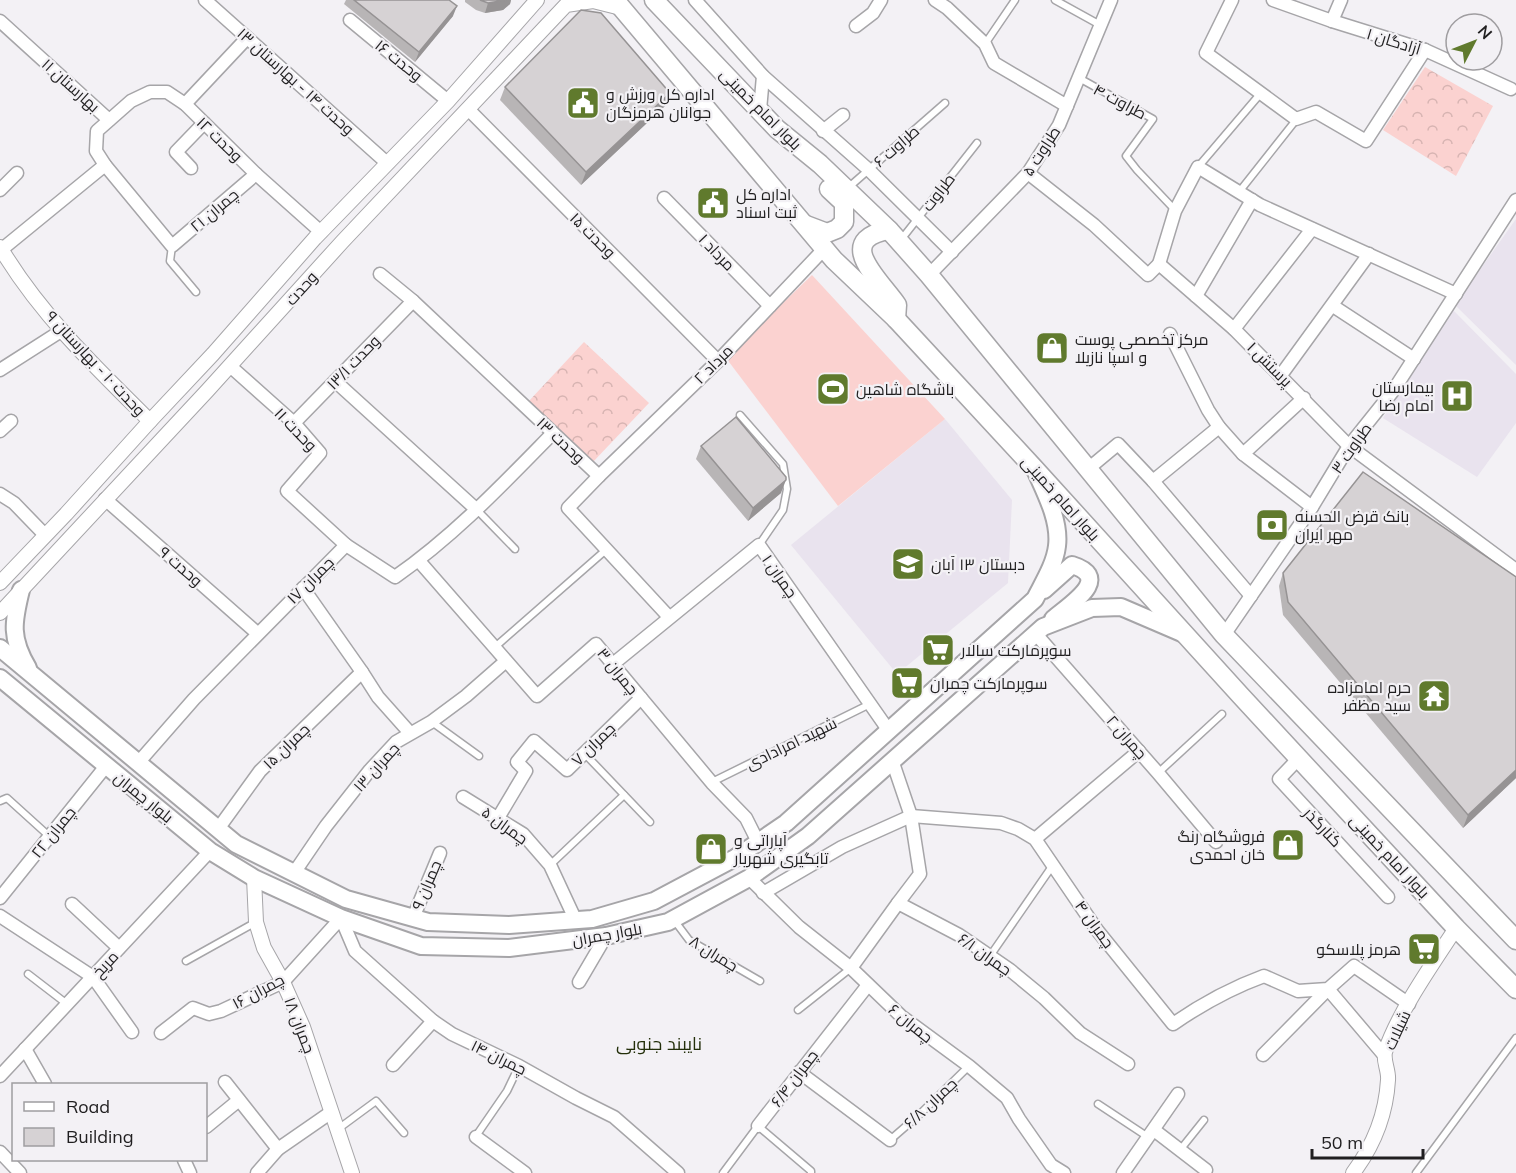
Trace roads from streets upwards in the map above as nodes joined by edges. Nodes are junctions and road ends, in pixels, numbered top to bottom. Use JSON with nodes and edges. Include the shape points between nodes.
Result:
{"nodes":[{"id":1,"x":205,"y":0,"type":"edge"},
{"id":2,"x":537,"y":0,"type":"edge"},
{"id":3,"x":654,"y":0,"type":"edge"},
{"id":4,"x":695,"y":0,"type":"edge"},
{"id":5,"x":881,"y":0,"type":"edge"},
{"id":6,"x":935,"y":0,"type":"edge"},
{"id":7,"x":1111,"y":0,"type":"edge"},
{"id":8,"x":1232,"y":0,"type":"edge"},
{"id":9,"x":1273,"y":0,"type":"edge"},
{"id":10,"x":1341,"y":0,"type":"edge"},
{"id":11,"x":568,"y":3,"type":"edge"},
{"id":12,"x":618,"y":4,"type":"edge"},
{"id":13,"x":350,"y":20,"type":"dead end"},
{"id":14,"x":0,"y":21,"type":"edge"},
{"id":15,"x":1332,"y":21,"type":"junction"},
{"id":16,"x":856,"y":26,"type":"dead end"},
{"id":17,"x":247,"y":38,"type":"junction"},
{"id":18,"x":1425,"y":50,"type":"junction"},
{"id":19,"x":763,"y":76,"type":"junction"},
{"id":20,"x":1514,"y":90,"type":"edge"},
{"id":21,"x":448,"y":101,"type":"junction"},
{"id":22,"x":184,"y":104,"type":"junction"},
{"id":23,"x":1067,"y":106,"type":"junction"},
{"id":24,"x":468,"y":109,"type":"junction"},
{"id":25,"x":760,"y":110,"type":"junction"},
{"id":26,"x":843,"y":115,"type":"dead end"},
{"id":27,"x":110,"y":120,"type":"junction"},
{"id":28,"x":204,"y":123,"type":"junction"},
{"id":29,"x":777,"y":129,"type":"junction"},
{"id":30,"x":823,"y":131,"type":"junction"},
{"id":31,"x":387,"y":163,"type":"junction"},
{"id":32,"x":105,"y":165,"type":"junction"},
{"id":33,"x":191,"y":168,"type":"dead end"},
{"id":34,"x":17,"y":173,"type":"dead end"},
{"id":35,"x":1028,"y":173,"type":"junction"},
{"id":36,"x":256,"y":174,"type":"junction"},
{"id":37,"x":0,"y":190,"type":"edge"},
{"id":38,"x":664,"y":198,"type":"dead end"},
{"id":39,"x":1252,"y":200,"type":"junction"},
{"id":40,"x":1516,"y":200,"type":"edge"},
{"id":41,"x":804,"y":225,"type":"junction"},
{"id":42,"x":1312,"y":229,"type":"junction"},
{"id":43,"x":321,"y":232,"type":"junction"},
{"id":44,"x":894,"y":236,"type":"junction"},
{"id":45,"x":1,"y":248,"type":"edge"},
{"id":46,"x":824,"y":249,"type":"junction"},
{"id":47,"x":952,"y":252,"type":"junction"},
{"id":48,"x":1369,"y":254,"type":"junction"},
{"id":49,"x":1159,"y":264,"type":"junction"},
{"id":50,"x":380,"y":274,"type":"dead end"},
{"id":51,"x":929,"y":275,"type":"junction"},
{"id":52,"x":1456,"y":294,"type":"junction"},
{"id":53,"x":1196,"y":296,"type":"junction"},
{"id":54,"x":413,"y":302,"type":"junction"},
{"id":55,"x":770,"y":306,"type":"junction"},
{"id":56,"x":1333,"y":306,"type":"junction"},
{"id":57,"x":896,"y":319,"type":"junction"},
{"id":58,"x":1234,"y":329,"type":"junction"},
{"id":59,"x":61,"y":331,"type":"junction"},
{"id":60,"x":1170,"y":334,"type":"dead end"},
{"id":61,"x":1414,"y":359,"type":"junction"},
{"id":62,"x":718,"y":361,"type":"junction"},
{"id":63,"x":230,"y":366,"type":"junction"},
{"id":64,"x":0,"y":370,"type":"edge"},
{"id":65,"x":1281,"y":375,"type":"junction"},
{"id":66,"x":335,"y":381,"type":"junction"},
{"id":67,"x":1304,"y":398,"type":"junction"},
{"id":68,"x":150,"y":420,"type":"junction"},
{"id":69,"x":11,"y":421,"type":"dead end"},
{"id":70,"x":294,"y":423,"type":"junction"},
{"id":71,"x":1220,"y":427,"type":"junction"},
{"id":72,"x":0,"y":431,"type":"edge"},
{"id":73,"x":553,"y":433,"type":"junction"},
{"id":74,"x":1349,"y":446,"type":"junction"},
{"id":75,"x":126,"y":447,"type":"junction"},
{"id":76,"x":1244,"y":454,"type":"junction"},
{"id":77,"x":142,"y":461,"type":"junction"},
{"id":78,"x":1034,"y":468,"type":"junction"},
{"id":79,"x":1088,"y":469,"type":"junction"},
{"id":80,"x":599,"y":476,"type":"junction"},
{"id":81,"x":1154,"y":481,"type":"junction"},
{"id":82,"x":91,"y":486,"type":"junction"},
{"id":83,"x":0,"y":494,"type":"edge"},
{"id":84,"x":105,"y":499,"type":"junction"},
{"id":85,"x":1312,"y":507,"type":"junction"},
{"id":86,"x":477,"y":510,"type":"junction"},
{"id":87,"x":45,"y":535,"type":"junction"},
{"id":88,"x":346,"y":545,"type":"junction"},
{"id":89,"x":419,"y":561,"type":"junction"},
{"id":90,"x":1516,"y":570,"type":"edge"},
{"id":91,"x":0,"y":583,"type":"edge"},
{"id":92,"x":303,"y":588,"type":"junction"},
{"id":93,"x":21,"y":590,"type":"junction"},
{"id":94,"x":1251,"y":596,"type":"junction"},
{"id":95,"x":1035,"y":599,"type":"junction"},
{"id":96,"x":0,"y":613,"type":"edge"},
{"id":97,"x":669,"y":616,"type":"junction"},
{"id":98,"x":1039,"y":630,"type":"junction"},
{"id":99,"x":257,"y":633,"type":"junction"},
{"id":100,"x":1184,"y":634,"type":"junction"},
{"id":101,"x":1224,"y":635,"type":"junction"},
{"id":102,"x":0,"y":648,"type":"edge"},
{"id":103,"x":506,"y":661,"type":"junction"},
{"id":104,"x":613,"y":664,"type":"junction"},
{"id":105,"x":362,"y":672,"type":"junction"},
{"id":106,"x":34,"y":676,"type":"junction"},
{"id":107,"x":1,"y":679,"type":"edge"},
{"id":108,"x":641,"y":698,"type":"junction"},
{"id":109,"x":889,"y":731,"type":"junction"},
{"id":110,"x":410,"y":733,"type":"junction"},
{"id":111,"x":1139,"y":751,"type":"junction"},
{"id":112,"x":1299,"y":758,"type":"junction"},
{"id":113,"x":892,"y":760,"type":"junction"},
{"id":114,"x":138,"y":763,"type":"junction"},
{"id":115,"x":106,"y":766,"type":"junction"},
{"id":116,"x":463,"y":797,"type":"dead end"},
{"id":117,"x":911,"y":816,"type":"junction"},
{"id":118,"x":498,"y":818,"type":"junction"},
{"id":119,"x":218,"y":828,"type":"junction"},
{"id":120,"x":1035,"y":839,"type":"junction"},
{"id":121,"x":758,"y":842,"type":"junction"},
{"id":122,"x":1216,"y":842,"type":"dead end"},
{"id":123,"x":210,"y":851,"type":"junction"},
{"id":124,"x":440,"y":853,"type":"dead end"},
{"id":125,"x":735,"y":858,"type":"junction"},
{"id":126,"x":294,"y":873,"type":"junction"},
{"id":127,"x":254,"y":878,"type":"junction"},
{"id":128,"x":749,"y":878,"type":"junction"},
{"id":129,"x":763,"y":893,"type":"junction"},
{"id":130,"x":1388,"y":897,"type":"dead end"},
{"id":131,"x":0,"y":898,"type":"edge"},
{"id":132,"x":898,"y":903,"type":"junction"},
{"id":133,"x":72,"y":904,"type":"dead end"},
{"id":134,"x":0,"y":916,"type":"edge"},
{"id":135,"x":340,"y":918,"type":"junction"},
{"id":136,"x":413,"y":918,"type":"junction"},
{"id":137,"x":576,"y":921,"type":"junction"},
{"id":138,"x":1456,"y":928,"type":"junction"},
{"id":139,"x":606,"y":936,"type":"junction"},
{"id":140,"x":1516,"y":940,"type":"edge"},
{"id":141,"x":119,"y":948,"type":"junction"},
{"id":142,"x":851,"y":968,"type":"junction"},
{"id":143,"x":93,"y":977,"type":"junction"},
{"id":144,"x":283,"y":981,"type":"junction"},
{"id":145,"x":579,"y":982,"type":"dead end"},
{"id":146,"x":868,"y":985,"type":"junction"},
{"id":147,"x":1328,"y":989,"type":"junction"},
{"id":148,"x":1516,"y":989,"type":"edge"},
{"id":149,"x":1409,"y":1004,"type":"junction"},
{"id":150,"x":433,"y":1022,"type":"junction"},
{"id":151,"x":132,"y":1032,"type":"dead end"},
{"id":152,"x":161,"y":1033,"type":"dead end"},
{"id":153,"x":25,"y":1049,"type":"junction"},
{"id":154,"x":1263,"y":1055,"type":"dead end"},
{"id":155,"x":1384,"y":1055,"type":"junction"},
{"id":156,"x":1128,"y":1064,"type":"dead end"},
{"id":157,"x":393,"y":1065,"type":"dead end"},
{"id":158,"x":799,"y":1071,"type":"junction"},
{"id":159,"x":0,"y":1076,"type":"edge"},
{"id":160,"x":225,"y":1082,"type":"dead end"},
{"id":161,"x":44,"y":1083,"type":"edge"},
{"id":162,"x":1178,"y":1094,"type":"dead end"},
{"id":163,"x":239,"y":1100,"type":"junction"},
{"id":164,"x":330,"y":1113,"type":"junction"},
{"id":165,"x":207,"y":1126,"type":"edge"},
{"id":166,"x":758,"y":1126,"type":"road end"},
{"id":167,"x":1151,"y":1133,"type":"junction"},
{"id":168,"x":476,"y":1137,"type":"road end"},
{"id":169,"x":890,"y":1140,"type":"road end"},
{"id":170,"x":278,"y":1149,"type":"junction"},
{"id":171,"x":0,"y":1152,"type":"edge"},
{"id":172,"x":1207,"y":1172,"type":"edge"},
{"id":173,"x":21,"y":1173,"type":"edge"},
{"id":174,"x":256,"y":1173,"type":"edge"},
{"id":175,"x":352,"y":1173,"type":"edge"},
{"id":176,"x":525,"y":1173,"type":"edge"},
{"id":177,"x":678,"y":1173,"type":"edge"},
{"id":178,"x":1064,"y":1173,"type":"edge"},
{"id":179,"x":1123,"y":1173,"type":"edge"},
{"id":180,"x":1353,"y":1173,"type":"edge"}],
"edges":[{"from":1,"to":17,"type":"street","name":"وحدت ۱۴ - بهارستان ۱۳"},
{"from":2,"to":21,"type":"street","name":"وحدت"},
{"from":3,"to":25,"type":"main road","name":"بلوار امام خمینی"},
{"from":4,"to":19,"type":"street"},
{"from":5,"to":16,"type":"street","via":[[873,13]]},
{"from":6,"to":23,"type":"street","via":[[985,44],[994,63]]},
{"from":7,"to":23,"type":"street","name":"طراوت ۵"},
{"from":8,"to":18,"type":"street","via":[[1206,53],[1296,119],[1316,112],[1366,141]]},
{"from":9,"to":15,"type":"street","name":"آزادگان ۱"},
{"from":10,"to":15,"type":"street"},
{"from":11,"to":12,"type":"street","name":"وحدت"},
{"from":11,"to":24,"type":"street","name":"وحدت"},
{"from":12,"to":41,"type":"main road","name":"بلوار امام خمینی"},
{"from":13,"to":21,"type":"street","name":"وحدت ۱۶"},
{"from":14,"to":27,"type":"street","name":"بهارستان ۱۱"},
{"from":15,"to":18,"type":"street","name":"آزادگان ۱"},
{"from":17,"to":22,"type":"street"},
{"from":17,"to":31,"type":"street","name":"وحدت ۱۴ - بهارستان ۱۳"},
{"from":18,"to":20,"type":"street","name":"آزادگان ۱"},
{"from":19,"to":25,"type":"street"},
{"from":19,"to":30,"type":"street"},
{"from":21,"to":31,"type":"street","name":"وحدت"},
{"from":22,"to":27,"type":"street","name":"وحدت ۱۲","via":[[167,92],[150,92],[131,101]]},
{"from":22,"to":28,"type":"street","name":"وحدت ۱۲"},
{"from":23,"to":35,"type":"street","name":"طراوت ۵"},
{"from":24,"to":62,"type":"street","name":"وحدت ۱۵"},
{"from":24,"to":63,"type":"street","name":"وحدت"},
{"from":25,"to":29,"type":"main road","name":"بلوار امام خمینی"},
{"from":26,"to":30,"type":"street"},
{"from":27,"to":32,"type":"street","name":"بهارستان ۱۱","via":[[97,131],[96,151]]},
{"from":28,"to":33,"type":"street","via":[[176,153]]},
{"from":28,"to":36,"type":"street","name":"وحدت ۱۲"},
{"from":29,"to":41,"type":"main road","via":[[844,204],[844,222],[837,229],[827,233]]},
{"from":29,"to":44,"type":"main road","name":"بلوار امام خمینی"},
{"from":30,"to":47,"type":"street"},
{"from":31,"to":43,"type":"street","name":"وحدت"},
{"from":32,"to":36,"type":"street","name":"چمران ۲۱","via":[[171,246]]},
{"from":32,"to":45,"type":"street"},
{"from":34,"to":37,"type":"street"},
{"from":35,"to":47,"type":"street","name":"طراوت ۵"},
{"from":35,"to":49,"type":"street","via":[[1149,275]]},
{"from":36,"to":43,"type":"street","name":"وحدت ۱۲"},
{"from":38,"to":55,"type":"street","name":"مرداد ۱"},
{"from":39,"to":42,"type":"street"},
{"from":39,"to":49,"type":"street","via":[[1198,167],[1175,211]]},
{"from":39,"to":53,"type":"street"},
{"from":40,"to":52,"type":"street","name":"طراوت ۳"},
{"from":41,"to":46,"type":"main road","name":"بلوار امام خمینی"},
{"from":42,"to":48,"type":"street"},
{"from":42,"to":58,"type":"street"},
{"from":43,"to":68,"type":"street","name":"وحدت"},
{"from":44,"to":51,"type":"main road","name":"بلوار امام خمینی"},
{"from":44,"to":57,"type":"main road","via":[[876,232],[861,251],[862,259],[897,305]]},
{"from":45,"to":59,"type":"street","name":"وحدت ۱۰ - بهارستان ۹"},
{"from":46,"to":55,"type":"street","name":"مرداد ۲"},
{"from":46,"to":57,"type":"main road","name":"بلوار امام خمینی"},
{"from":47,"to":51,"type":"street","name":"طراوت ۵"},
{"from":48,"to":52,"type":"street"},
{"from":48,"to":56,"type":"street"},
{"from":49,"to":53,"type":"street","name":"پرستش ۱"},
{"from":50,"to":54,"type":"street","name":"وحدت ۱۳"},
{"from":51,"to":79,"type":"main road","name":"بلوار امام خمینی"},
{"from":52,"to":61,"type":"street","name":"طراوت ۳"},
{"from":53,"to":58,"type":"street","name":"پرستش ۱"},
{"from":54,"to":66,"type":"street","name":"وحدت ۱۳/۱"},
{"from":54,"to":73,"type":"street","name":"وحدت ۱۳"},
{"from":55,"to":62,"type":"street","name":"مرداد ۲"},
{"from":56,"to":61,"type":"street"},
{"from":56,"to":65,"type":"street"},
{"from":57,"to":78,"type":"main road","name":"بلوار امام خمینی"},
{"from":58,"to":65,"type":"street","name":"پرستش ۱"},
{"from":59,"to":64,"type":"street"},
{"from":59,"to":68,"type":"street","name":"وحدت ۱۰ - بهارستان ۹"},
{"from":60,"to":71,"type":"street"},
{"from":61,"to":74,"type":"street","name":"طراوت ۳"},
{"from":62,"to":80,"type":"street","name":"مرداد ۲"},
{"from":63,"to":70,"type":"street","name":"وحدت ۱۱"},
{"from":63,"to":77,"type":"street","name":"وحدت"},
{"from":65,"to":67,"type":"street","name":"پرستش ۱"},
{"from":66,"to":70,"type":"street","name":"وحدت ۱۳/۱"},
{"from":66,"to":86,"type":"street"},
{"from":67,"to":74,"type":"street","name":"پرستش ۱"},
{"from":67,"to":76,"type":"street"},
{"from":68,"to":75,"type":"street","name":"وحدت"},
{"from":69,"to":72,"type":"street"},
{"from":70,"to":88,"type":"street","name":"وحدت ۱۱","via":[[320,453],[287,491]]},
{"from":71,"to":76,"type":"street"},
{"from":71,"to":81,"type":"street"},
{"from":73,"to":80,"type":"street","name":"وحدت ۱۳"},
{"from":73,"to":86,"type":"street","name":"چمران ۱۷"},
{"from":74,"to":85,"type":"street","name":"طراوت ۳"},
{"from":74,"to":90,"type":"street","name":"پرستش ۱"},
{"from":75,"to":77,"type":"street"},
{"from":75,"to":82,"type":"street","name":"وحدت"},
{"from":76,"to":85,"type":"street"},
{"from":77,"to":84,"type":"street","name":"وحدت"},
{"from":78,"to":95,"type":"main road","name":"بلوار چمران","via":[[1052,512],[1057,546]]},
{"from":78,"to":100,"type":"main road","name":"بلوار امام خمینی"},
{"from":79,"to":81,"type":"street","via":[[1118,444]]},
{"from":79,"to":101,"type":"main road","name":"بلوار امام خمینی"},
{"from":80,"to":97,"type":"street","name":"وحدت ۱۳","via":[[568,508]]},
{"from":81,"to":94,"type":"street"},
{"from":82,"to":84,"type":"street"},
{"from":82,"to":87,"type":"street","name":"وحدت"},
{"from":83,"to":87,"type":"street"},
{"from":84,"to":93,"type":"street","name":"وحدت"},
{"from":84,"to":99,"type":"street","name":"وحدت ۹"},
{"from":85,"to":94,"type":"street","name":"طراوت ۳"},
{"from":86,"to":89,"type":"street","name":"چمران ۱۷"},
{"from":87,"to":91,"type":"street","name":"وحدت"},
{"from":88,"to":89,"type":"street","name":"چمران ۱۷","via":[[395,577]]},
{"from":88,"to":92,"type":"street","name":"چمران ۱۷"},
{"from":89,"to":103,"type":"street","name":"چمران ۳"},
{"from":92,"to":99,"type":"street","name":"چمران ۱۷"},
{"from":92,"to":105,"type":"street"},
{"from":93,"to":96,"type":"street","name":"وحدت"},
{"from":93,"to":106,"type":"main road","via":[[13,636]]},
{"from":94,"to":101,"type":"street","name":"طراوت ۳"},
{"from":95,"to":98,"type":"main road","via":[[1072,565],[1080,567],[1090,580],[1088,589]]},
{"from":95,"to":109,"type":"main road","name":"بلوار چمران"},
{"from":97,"to":104,"type":"street","name":"چمران ۱"},
{"from":97,"to":109,"type":"street","name":"چمران ۱","via":[[759,545]]},
{"from":98,"to":100,"type":"main road","name":"بلوار چمران","via":[[1092,608],[1122,607]]},
{"from":98,"to":111,"type":"street","name":"چمران ۲"},
{"from":98,"to":113,"type":"main road","name":"بلوار چمران"},
{"from":99,"to":114,"type":"street","name":"چمران ۱۷"},
{"from":100,"to":112,"type":"main road","name":"بلوار امام خمینی"},
{"from":101,"to":140,"type":"main road","name":"بلوار امام خمینی"},
{"from":102,"to":106,"type":"main road","name":"بلوار چمران"},
{"from":103,"to":104,"type":"street","name":"چمران ۳","via":[[537,696],[596,644]]},
{"from":103,"to":110,"type":"street","name":"چمران ۱۳","via":[[466,696]]},
{"from":104,"to":108,"type":"street","name":"چمران ۳"},
{"from":105,"to":110,"type":"street"},
{"from":105,"to":119,"type":"street","name":"چمران ۱۵","via":[[260,771]]},
{"from":106,"to":114,"type":"main road","name":"بلوار چمران"},
{"from":107,"to":115,"type":"main road","name":"بلوار چمران"},
{"from":108,"to":118,"type":"street","name":"چمران ۷","via":[[567,770],[534,741],[517,762],[526,771]]},
{"from":108,"to":121,"type":"street","name":"چمران ۳","via":[[746,818]]},
{"from":109,"to":121,"type":"main road","name":"بلوار چمران","via":[[786,823]]},
{"from":110,"to":126,"type":"street","name":"چمران ۱۳","via":[[370,770]]},
{"from":111,"to":120,"type":"street"},
{"from":111,"to":122,"type":"street","name":"چمران ۲"},
{"from":112,"to":130,"type":"street","name":"کنارگذر","via":[[1279,779]]},
{"from":112,"to":138,"type":"main road","name":"بلوار امام خمینی"},
{"from":113,"to":117,"type":"street"},
{"from":113,"to":128,"type":"main road","name":"بلوار چمران","via":[[808,837]]},
{"from":114,"to":119,"type":"main road","name":"بلوار چمران"},
{"from":115,"to":123,"type":"main road","name":"بلوار چمران"},
{"from":115,"to":131,"type":"street","name":"چمران ۲۲"},
{"from":116,"to":118,"type":"street","name":"چمران ۵"},
{"from":117,"to":120,"type":"street","name":"چمران ۴","via":[[1001,823]]},
{"from":117,"to":129,"type":"street","name":"چمران ۴","via":[[842,847]]},
{"from":117,"to":132,"type":"street","via":[[920,874]]},
{"from":118,"to":137,"type":"street","name":"چمران ۵","via":[[523,834],[550,865]]},
{"from":119,"to":126,"type":"main road","name":"بلوار چمران","via":[[236,844]]},
{"from":120,"to":147,"type":"street","name":"چمران ۴","via":[[1097,930],[1173,1024],[1205,1002],[1264,976],[1298,990]]},
{"from":121,"to":125,"type":"main road","name":"بلوار چمران"},
{"from":123,"to":127,"type":"main road","name":"بلوار چمران"},
{"from":123,"to":141,"type":"street","name":"مریخ"},
{"from":124,"to":136,"type":"street","name":"چمران ۹"},
{"from":125,"to":128,"type":"main road"},
{"from":125,"to":137,"type":"main road","name":"بلوار چمران","via":[[654,901]]},
{"from":126,"to":136,"type":"main road","name":"بلوار چمران","via":[[346,899]]},
{"from":127,"to":135,"type":"main road","name":"بلوار چمران"},
{"from":127,"to":144,"type":"street","name":"چمران ۱۸","via":[[256,922],[264,948]]},
{"from":128,"to":129,"type":"street","name":"چمران ۶"},
{"from":128,"to":139,"type":"main road","name":"بلوار چمران","via":[[668,922]]},
{"from":129,"to":142,"type":"street","name":"چمران ۶"},
{"from":132,"to":142,"type":"street"},
{"from":132,"to":156,"type":"street","name":"چمران ۶/۱","via":[[990,956],[1044,998],[1080,1033]]},
{"from":133,"to":141,"type":"street"},
{"from":134,"to":143,"type":"street"},
{"from":135,"to":139,"type":"main road","name":"بلوار چمران","via":[[421,946],[509,948]]},
{"from":135,"to":144,"type":"street","name":"چمران ۱۶"},
{"from":135,"to":150,"type":"street","name":"چمران ۱۴","via":[[355,951]]},
{"from":136,"to":137,"type":"main road","name":"بلوار چمران","via":[[509,925]]},
{"from":138,"to":148,"type":"main road","name":"بلوار امام خمینی"},
{"from":138,"to":149,"type":"street","name":"شیلات"},
{"from":139,"to":145,"type":"street"},
{"from":141,"to":143,"type":"street","name":"مریخ"},
{"from":142,"to":146,"type":"street","name":"چمران ۶"},
{"from":143,"to":151,"type":"street"},
{"from":143,"to":153,"type":"street","name":"مریخ"},
{"from":144,"to":152,"type":"street","name":"چمران ۱۶","via":[[220,1011],[209,1014],[193,1008]]},
{"from":144,"to":164,"type":"street","name":"چمران ۱۸","via":[[303,1027]]},
{"from":146,"to":158,"type":"street","name":"چمران ۶/۴"},
{"from":146,"to":178,"type":"street","name":"چمران ۶","via":[[901,1016],[1006,1098],[1052,1165]]},
{"from":147,"to":149,"type":"street","via":[[1354,966]]},
{"from":147,"to":154,"type":"street"},
{"from":147,"to":155,"type":"street"},
{"from":149,"to":155,"type":"street","name":"شیلات"},
{"from":150,"to":157,"type":"street"},
{"from":150,"to":177,"type":"street","name":"چمران ۱۴","via":[[614,1117]]},
{"from":153,"to":159,"type":"street","name":"مریخ"},
{"from":153,"to":161,"type":"street"},
{"from":155,"to":180,"type":"street","name":"شیلات","via":[[1389,1077],[1385,1111],[1373,1142]]},
{"from":158,"to":166,"type":"street","name":"چمران ۶/۴"},
{"from":158,"to":169,"type":"street"},
{"from":160,"to":163,"type":"street"},
{"from":162,"to":167,"type":"street"},
{"from":163,"to":165,"type":"street"},
{"from":163,"to":170,"type":"street"},
{"from":164,"to":170,"type":"street"},
{"from":164,"to":175,"type":"street","name":"چمران ۱۸"},
{"from":167,"to":172,"type":"street"},
{"from":167,"to":179,"type":"street"},
{"from":168,"to":176,"type":"street"},
{"from":170,"to":174,"type":"street"},
{"from":171,"to":173,"type":"street"}]}
